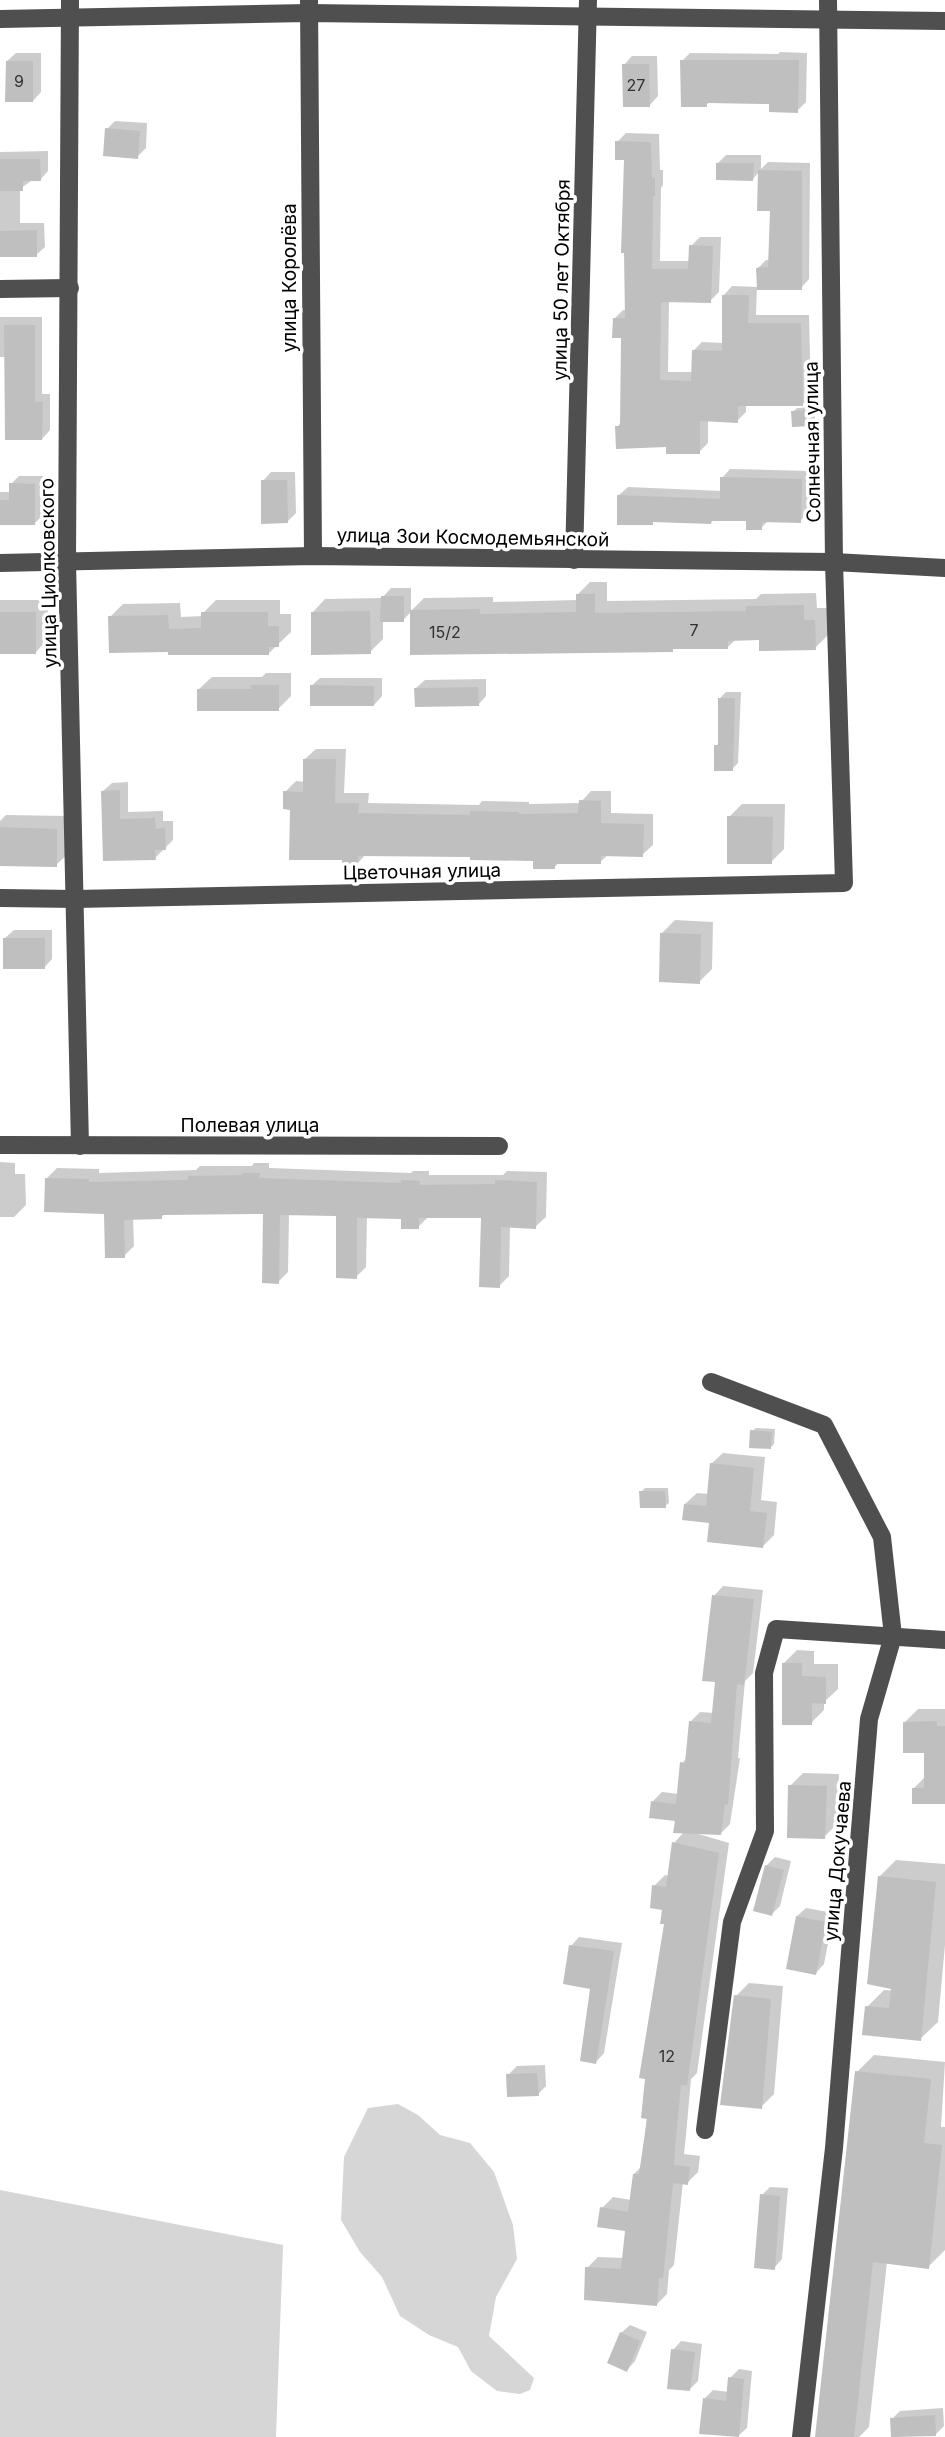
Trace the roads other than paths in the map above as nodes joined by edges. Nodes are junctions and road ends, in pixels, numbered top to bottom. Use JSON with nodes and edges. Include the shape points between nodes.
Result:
{"nodes":[{"id":1,"x":70,"y":0,"type":"edge"},
{"id":2,"x":828,"y":0,"type":"edge"},
{"id":3,"x":308,"y":6,"type":"edge"},
{"id":4,"x":588,"y":9,"type":"edge"},
{"id":5,"x":0,"y":19,"type":"edge"},
{"id":6,"x":71,"y":19,"type":"junction"},
{"id":7,"x":828,"y":20,"type":"junction"},
{"id":8,"x":945,"y":21,"type":"edge"},
{"id":9,"x":71,"y":288,"type":"junction"},
{"id":10,"x":0,"y":289,"type":"edge"},
{"id":11,"x":313,"y":556,"type":"junction"},
{"id":12,"x":574,"y":560,"type":"junction"},
{"id":13,"x":67,"y":562,"type":"junction"},
{"id":14,"x":834,"y":562,"type":"junction"},
{"id":15,"x":0,"y":563,"type":"edge"},
{"id":16,"x":945,"y":568,"type":"edge"},
{"id":17,"x":844,"y":883,"type":"joint"},
{"id":18,"x":0,"y":898,"type":"edge"},
{"id":19,"x":76,"y":899,"type":"junction"},
{"id":20,"x":0,"y":1145,"type":"edge"},
{"id":21,"x":80,"y":1146,"type":"junction"},
{"id":22,"x":499,"y":1146,"type":"dead end"},
{"id":23,"x":711,"y":1382,"type":"dead end"},
{"id":24,"x":893,"y":1636,"type":"junction"},
{"id":25,"x":945,"y":1640,"type":"edge"},
{"id":26,"x":705,"y":2130,"type":"dead end"},
{"id":27,"x":801,"y":2437,"type":"edge"}],
"edges":[{"from":1,"to":6,"type":"street","name":"улица Циолковского"},
{"from":2,"to":7,"type":"street","name":"Солнечная улица"},
{"from":3,"to":4,"type":"street"},
{"from":3,"to":6,"type":"street"},
{"from":3,"to":11,"type":"street","name":"улица Королёва"},
{"from":4,"to":7,"type":"street"},
{"from":4,"to":12,"type":"street","name":"улица 50 лет Октября"},
{"from":5,"to":6,"type":"street"},
{"from":6,"to":9,"type":"street","name":"улица Циолковского"},
{"from":7,"to":8,"type":"street"},
{"from":7,"to":14,"type":"street","name":"Солнечная улица"},
{"from":9,"to":10,"type":"street"},
{"from":9,"to":13,"type":"street","name":"улица Циолковского"},
{"from":11,"to":12,"type":"street","name":"улица Зои Космодемьянской"},
{"from":11,"to":13,"type":"street","name":"улица Зои Космодемьянской"},
{"from":12,"to":14,"type":"street","name":"улица Зои Космодемьянской"},
{"from":13,"to":15,"type":"street","name":"улица Зои Космодемьянской"},
{"from":13,"to":19,"type":"street","name":"улица Циолковского"},
{"from":14,"to":16,"type":"street","name":"улица Зои Космодемьянской"},
{"from":14,"to":17,"type":"street","name":"Солнечная улица"},
{"from":17,"to":19,"type":"street","name":"Цветочная улица"},
{"from":18,"to":19,"type":"street","name":"Цветочная улица"},
{"from":19,"to":21,"type":"street","name":"улица Циолковского"},
{"from":20,"to":21,"type":"street","name":"Полевая улица"},
{"from":21,"to":22,"type":"street","name":"Полевая улица"},
{"from":23,"to":24,"type":"street","name":"улица Докучаева","via":[[824,1425],[882,1537]]},
{"from":24,"to":25,"type":"street"},
{"from":24,"to":26,"type":"street","via":[[776,1629],[764,1673],[765,1831],[732,1922]]},
{"from":24,"to":27,"type":"street","name":"улица Докучаева","via":[[869,1719],[834,2148]]}]}
